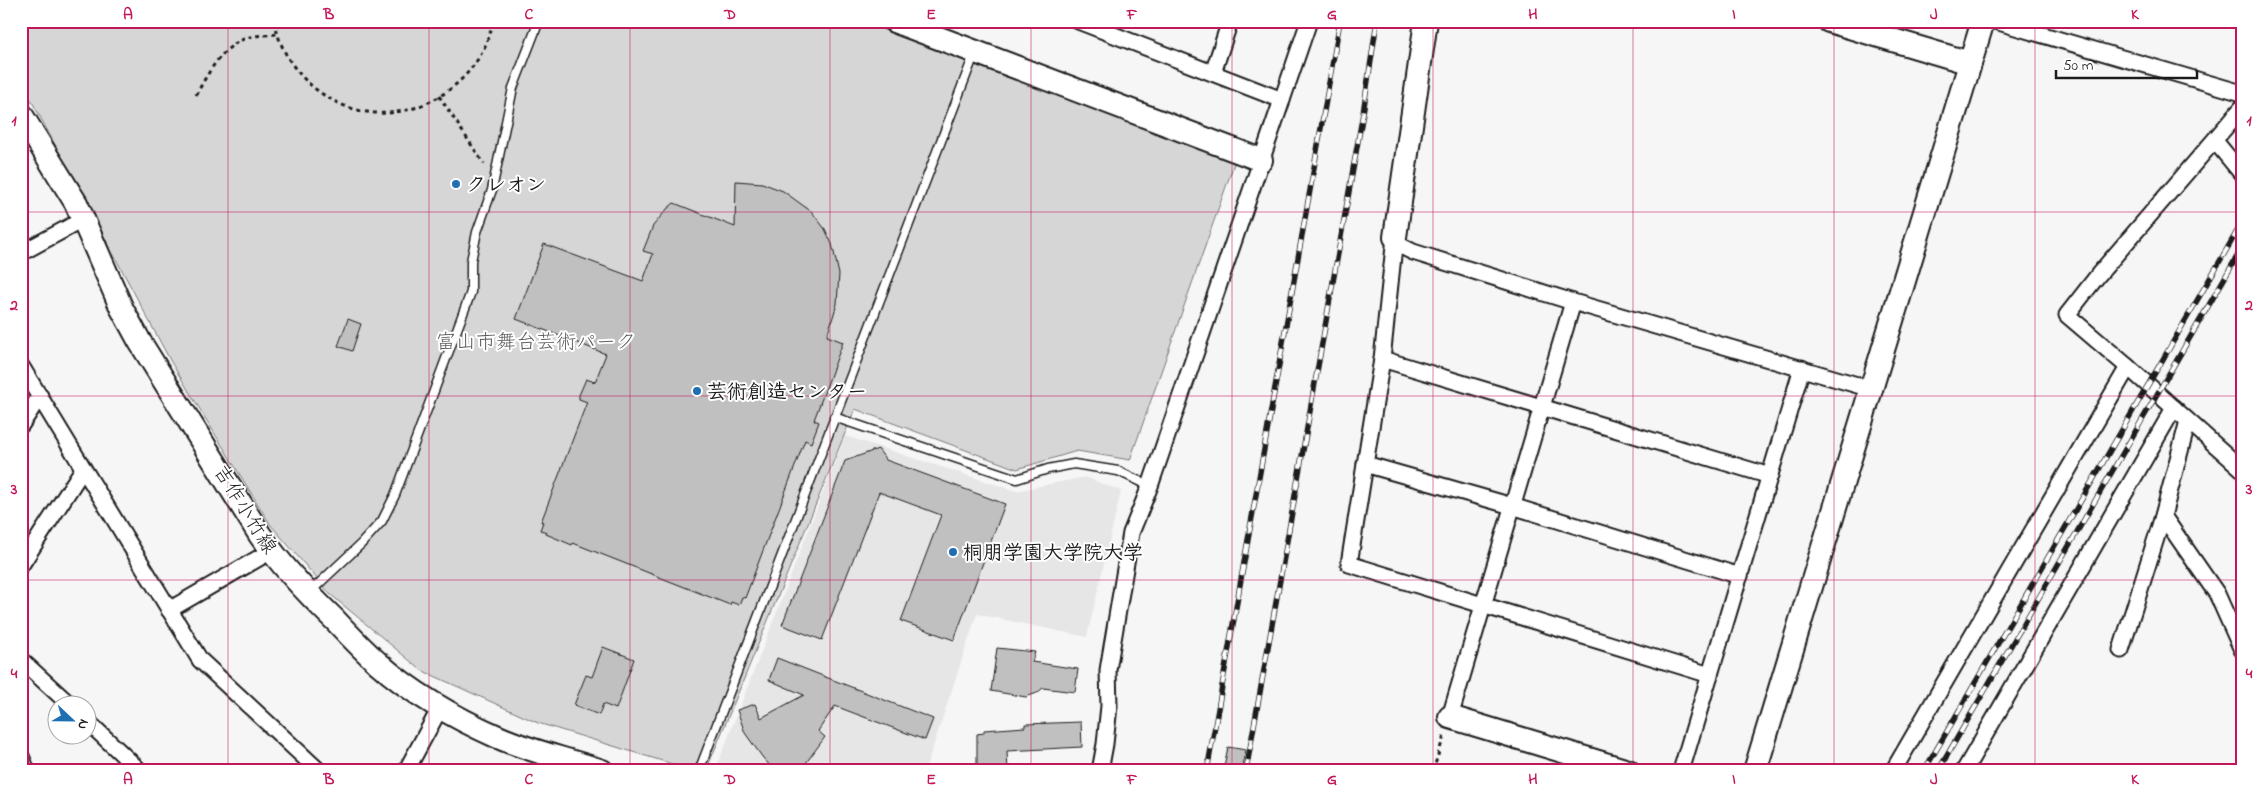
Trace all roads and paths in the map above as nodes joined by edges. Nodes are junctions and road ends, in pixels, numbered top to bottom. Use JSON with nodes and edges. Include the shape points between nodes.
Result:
{"nodes":[{"id":1,"x":275,"y":21,"type":"edge"},
{"id":2,"x":493,"y":21,"type":"edge"},
{"id":3,"x":539,"y":21,"type":"edge"},
{"id":4,"x":894,"y":21,"type":"edge"},
{"id":5,"x":1078,"y":21,"type":"edge"},
{"id":6,"x":1230,"y":21,"type":"edge"},
{"id":7,"x":1309,"y":21,"type":"edge"},
{"id":8,"x":1426,"y":21,"type":"edge"},
{"id":9,"x":1828,"y":21,"type":"edge"},
{"id":10,"x":1983,"y":21,"type":"edge"},
{"id":11,"x":1995,"y":21,"type":"edge"},
{"id":12,"x":277,"y":34,"type":"junction"},
{"id":13,"x":975,"y":53,"type":"junction"},
{"id":14,"x":1970,"y":63,"type":"junction"},
{"id":15,"x":1213,"y":73,"type":"junction"},
{"id":16,"x":2242,"y":93,"type":"edge"},
{"id":17,"x":196,"y":95,"type":"dead end"},
{"id":18,"x":439,"y":96,"type":"junction"},
{"id":19,"x":1282,"y":100,"type":"junction"},
{"id":20,"x":2242,"y":108,"type":"edge"},
{"id":21,"x":21,"y":114,"type":"edge"},
{"id":22,"x":2215,"y":141,"type":"junction"},
{"id":23,"x":1261,"y":160,"type":"junction"},
{"id":24,"x":2242,"y":174,"type":"edge"},
{"id":25,"x":494,"y":179,"type":"junction"},
{"id":26,"x":84,"y":219,"type":"junction"},
{"id":27,"x":1396,"y":237,"type":"junction"},
{"id":28,"x":21,"y":253,"type":"edge"},
{"id":29,"x":1573,"y":302,"type":"junction"},
{"id":30,"x":1382,"y":359,"type":"junction"},
{"id":31,"x":21,"y":366,"type":"edge"},
{"id":32,"x":2128,"y":367,"type":"junction"},
{"id":33,"x":1802,"y":368,"type":"junction"},
{"id":34,"x":1872,"y":389,"type":"junction"},
{"id":35,"x":40,"y":396,"type":"junction"},
{"id":36,"x":1542,"y":406,"type":"junction"},
{"id":37,"x":2174,"y":408,"type":"junction"},
{"id":38,"x":834,"y":417,"type":"junction"},
{"id":39,"x":2188,"y":421,"type":"junction"},
{"id":40,"x":21,"y":425,"type":"edge"},
{"id":41,"x":1365,"y":464,"type":"junction"},
{"id":42,"x":83,"y":469,"type":"junction"},
{"id":43,"x":2242,"y":469,"type":"edge"},
{"id":44,"x":1770,"y":476,"type":"junction"},
{"id":45,"x":1150,"y":486,"type":"junction"},
{"id":46,"x":1512,"y":506,"type":"junction"},
{"id":47,"x":2162,"y":516,"type":"junction"},
{"id":48,"x":271,"y":551,"type":"junction"},
{"id":49,"x":21,"y":565,"type":"edge"},
{"id":50,"x":1740,"y":576,"type":"junction"},
{"id":51,"x":308,"y":594,"type":"junction"},
{"id":52,"x":1483,"y":605,"type":"junction"},
{"id":53,"x":169,"y":610,"type":"junction"},
{"id":54,"x":2121,"y":650,"type":"dead end"},
{"id":55,"x":2242,"y":650,"type":"edge"},
{"id":56,"x":21,"y":660,"type":"edge"},
{"id":57,"x":1710,"y":675,"type":"junction"},
{"id":58,"x":58,"y":694,"type":"edge"},
{"id":59,"x":440,"y":708,"type":"junction"},
{"id":60,"x":1450,"y":717,"type":"junction"},
{"id":61,"x":98,"y":731,"type":"edge"},
{"id":62,"x":21,"y":756,"type":"edge"},
{"id":63,"x":595,"y":770,"type":"edge"},
{"id":64,"x":27,"y":771,"type":"edge"},
{"id":65,"x":140,"y":771,"type":"edge"},
{"id":66,"x":319,"y":771,"type":"edge"},
{"id":67,"x":406,"y":771,"type":"edge"},
{"id":68,"x":699,"y":771,"type":"edge"},
{"id":69,"x":1100,"y":771,"type":"edge"},
{"id":70,"x":1433,"y":771,"type":"edge"},
{"id":71,"x":1628,"y":771,"type":"edge"},
{"id":72,"x":1681,"y":771,"type":"edge"},
{"id":73,"x":1755,"y":771,"type":"edge"},
{"id":74,"x":1893,"y":771,"type":"edge"},
{"id":75,"x":1964,"y":771,"type":"edge"}],
"edges":[{"from":1,"to":12,"type":"path"},
{"from":2,"to":18,"type":"path","via":[[479,58],[456,86]]},
{"from":3,"to":25,"type":"lane","via":[[512,88]]},
{"from":4,"to":13,"type":"street"},
{"from":5,"to":15,"type":"street"},
{"from":6,"to":15,"type":"street"},
{"from":7,"to":19,"type":"street"},
{"from":8,"to":27,"type":"street"},
{"from":9,"to":14,"type":"street"},
{"from":10,"to":14,"type":"street"},
{"from":11,"to":16,"type":"street"},
{"from":12,"to":17,"type":"path","via":[[249,38],[229,48],[209,70]]},
{"from":12,"to":18,"type":"path","via":[[293,67],[319,93],[352,108],[388,113],[424,105]]},
{"from":13,"to":23,"type":"street"},
{"from":13,"to":38,"type":"lane"},
{"from":14,"to":34,"type":"street"},
{"from":15,"to":19,"type":"street"},
{"from":18,"to":25,"type":"path"},
{"from":19,"to":23,"type":"street"},
{"from":20,"to":22,"type":"street"},
{"from":21,"to":26,"type":"street","name":"吉作小竹線"},
{"from":22,"to":24,"type":"street"},
{"from":22,"to":32,"type":"street","via":[[2098,274],[2067,315]]},
{"from":23,"to":45,"type":"street"},
{"from":25,"to":51,"type":"lane","via":[[471,261],[471,292],[396,495],[382,521],[367,539]]},
{"from":26,"to":28,"type":"street"},
{"from":26,"to":48,"type":"street","name":"吉作小竹線","via":[[122,309],[140,342]]},
{"from":27,"to":29,"type":"street","via":[[1401,246],[1412,252]]},
{"from":27,"to":30,"type":"street"},
{"from":29,"to":33,"type":"street"},
{"from":29,"to":36,"type":"street"},
{"from":30,"to":36,"type":"street"},
{"from":30,"to":41,"type":"street"},
{"from":31,"to":35,"type":"street"},
{"from":32,"to":37,"type":"street"},
{"from":32,"to":74,"type":"street"},
{"from":33,"to":34,"type":"street"},
{"from":33,"to":44,"type":"street"},
{"from":34,"to":73,"type":"street"},
{"from":35,"to":40,"type":"street"},
{"from":35,"to":42,"type":"street"},
{"from":36,"to":44,"type":"street"},
{"from":36,"to":46,"type":"street"},
{"from":37,"to":39,"type":"street"},
{"from":37,"to":75,"type":"street"},
{"from":38,"to":45,"type":"lane","via":[[1017,479],[1048,468],[1074,464],[1118,471]]},
{"from":38,"to":68,"type":"lane"},
{"from":39,"to":43,"type":"street"},
{"from":39,"to":47,"type":"street"},
{"from":41,"to":46,"type":"street"},
{"from":41,"to":52,"type":"street","via":[[1348,564]]},
{"from":42,"to":49,"type":"street"},
{"from":42,"to":53,"type":"street"},
{"from":44,"to":50,"type":"street"},
{"from":45,"to":69,"type":"street","via":[[1131,533],[1108,670],[1109,706]]},
{"from":46,"to":50,"type":"street"},
{"from":46,"to":52,"type":"street"},
{"from":47,"to":54,"type":"street"},
{"from":47,"to":55,"type":"street","via":[[2217,594]]},
{"from":48,"to":51,"type":"street","name":"吉作小竹線"},
{"from":48,"to":53,"type":"street"},
{"from":50,"to":57,"type":"street"},
{"from":51,"to":59,"type":"street","name":"吉作小竹線","via":[[379,664]]},
{"from":52,"to":57,"type":"street"},
{"from":52,"to":60,"type":"street"},
{"from":53,"to":66,"type":"street","via":[[200,660]]},
{"from":56,"to":58,"type":"street"},
{"from":57,"to":72,"type":"street"},
{"from":59,"to":63,"type":"street","name":"吉作小竹線","via":[[536,752]]},
{"from":59,"to":67,"type":"street"},
{"from":60,"to":70,"type":"path"},
{"from":60,"to":71,"type":"street"},
{"from":61,"to":65,"type":"street"},
{"from":62,"to":64,"type":"street"}]}
